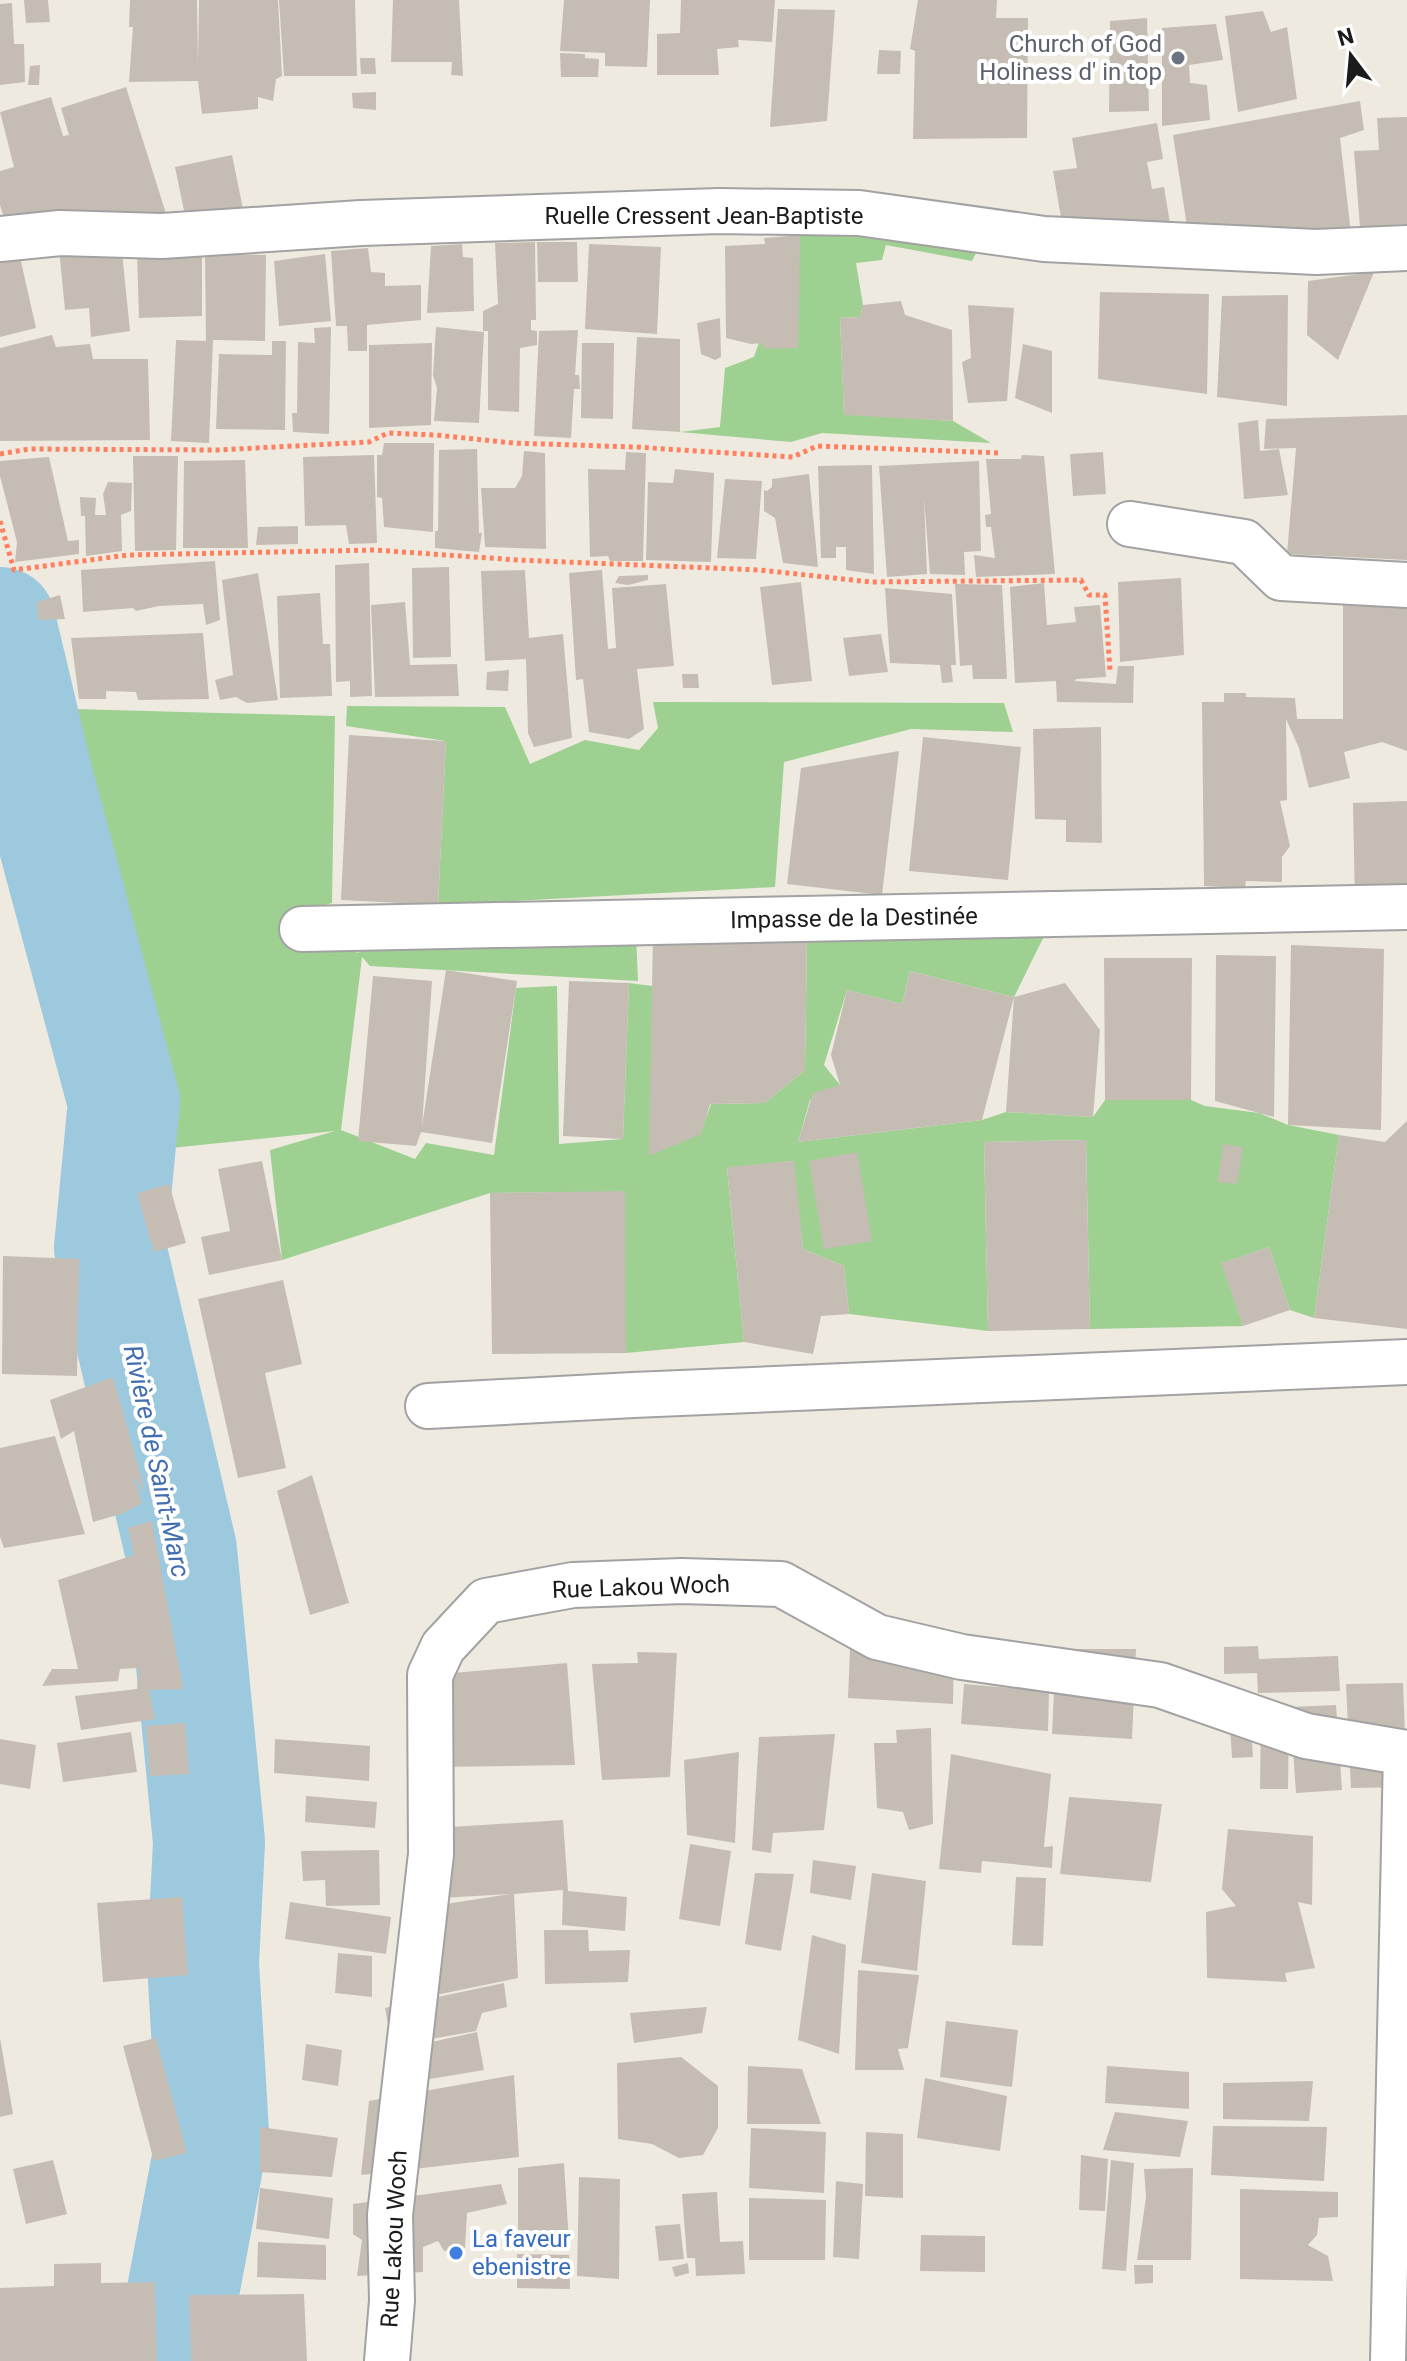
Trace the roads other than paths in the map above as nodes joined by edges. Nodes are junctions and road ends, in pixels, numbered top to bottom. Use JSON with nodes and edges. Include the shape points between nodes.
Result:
{"nodes":[{"id":1,"x":0,"y":239,"type":"edge"},
{"id":2,"x":1407,"y":248,"type":"edge"},
{"id":3,"x":1130,"y":524,"type":"dead end"},
{"id":4,"x":1407,"y":585,"type":"edge"},
{"id":5,"x":1407,"y":907,"type":"edge"},
{"id":6,"x":302,"y":929,"type":"dead end"},
{"id":7,"x":1407,"y":1362,"type":"edge"},
{"id":8,"x":428,"y":1406,"type":"dead end"},
{"id":9,"x":1404,"y":1753,"type":"edge"},
{"id":10,"x":387,"y":2361,"type":"edge"},
{"id":11,"x":1388,"y":2361,"type":"edge"}],
"edges":[{"from":1,"to":2,"type":"street","name":"Ruelle Cressent Jean-Baptiste","via":[[719,211],[859,213],[1044,239],[1316,252]]},
{"from":3,"to":4,"type":"street","via":[[1244,542],[1281,578]]},
{"from":5,"to":6,"type":"street","name":"Impasse de la Destinée"},
{"from":7,"to":8,"type":"street"},
{"from":9,"to":10,"type":"street","name":"Rue Lakou Woch","via":[[1306,1736],[1160,1685],[962,1657],[877,1637],[781,1584],[573,1585],[486,1601],[443,1647],[430,1675],[431,1854],[390,2215]]},
{"from":9,"to":11,"type":"lane"}]}
